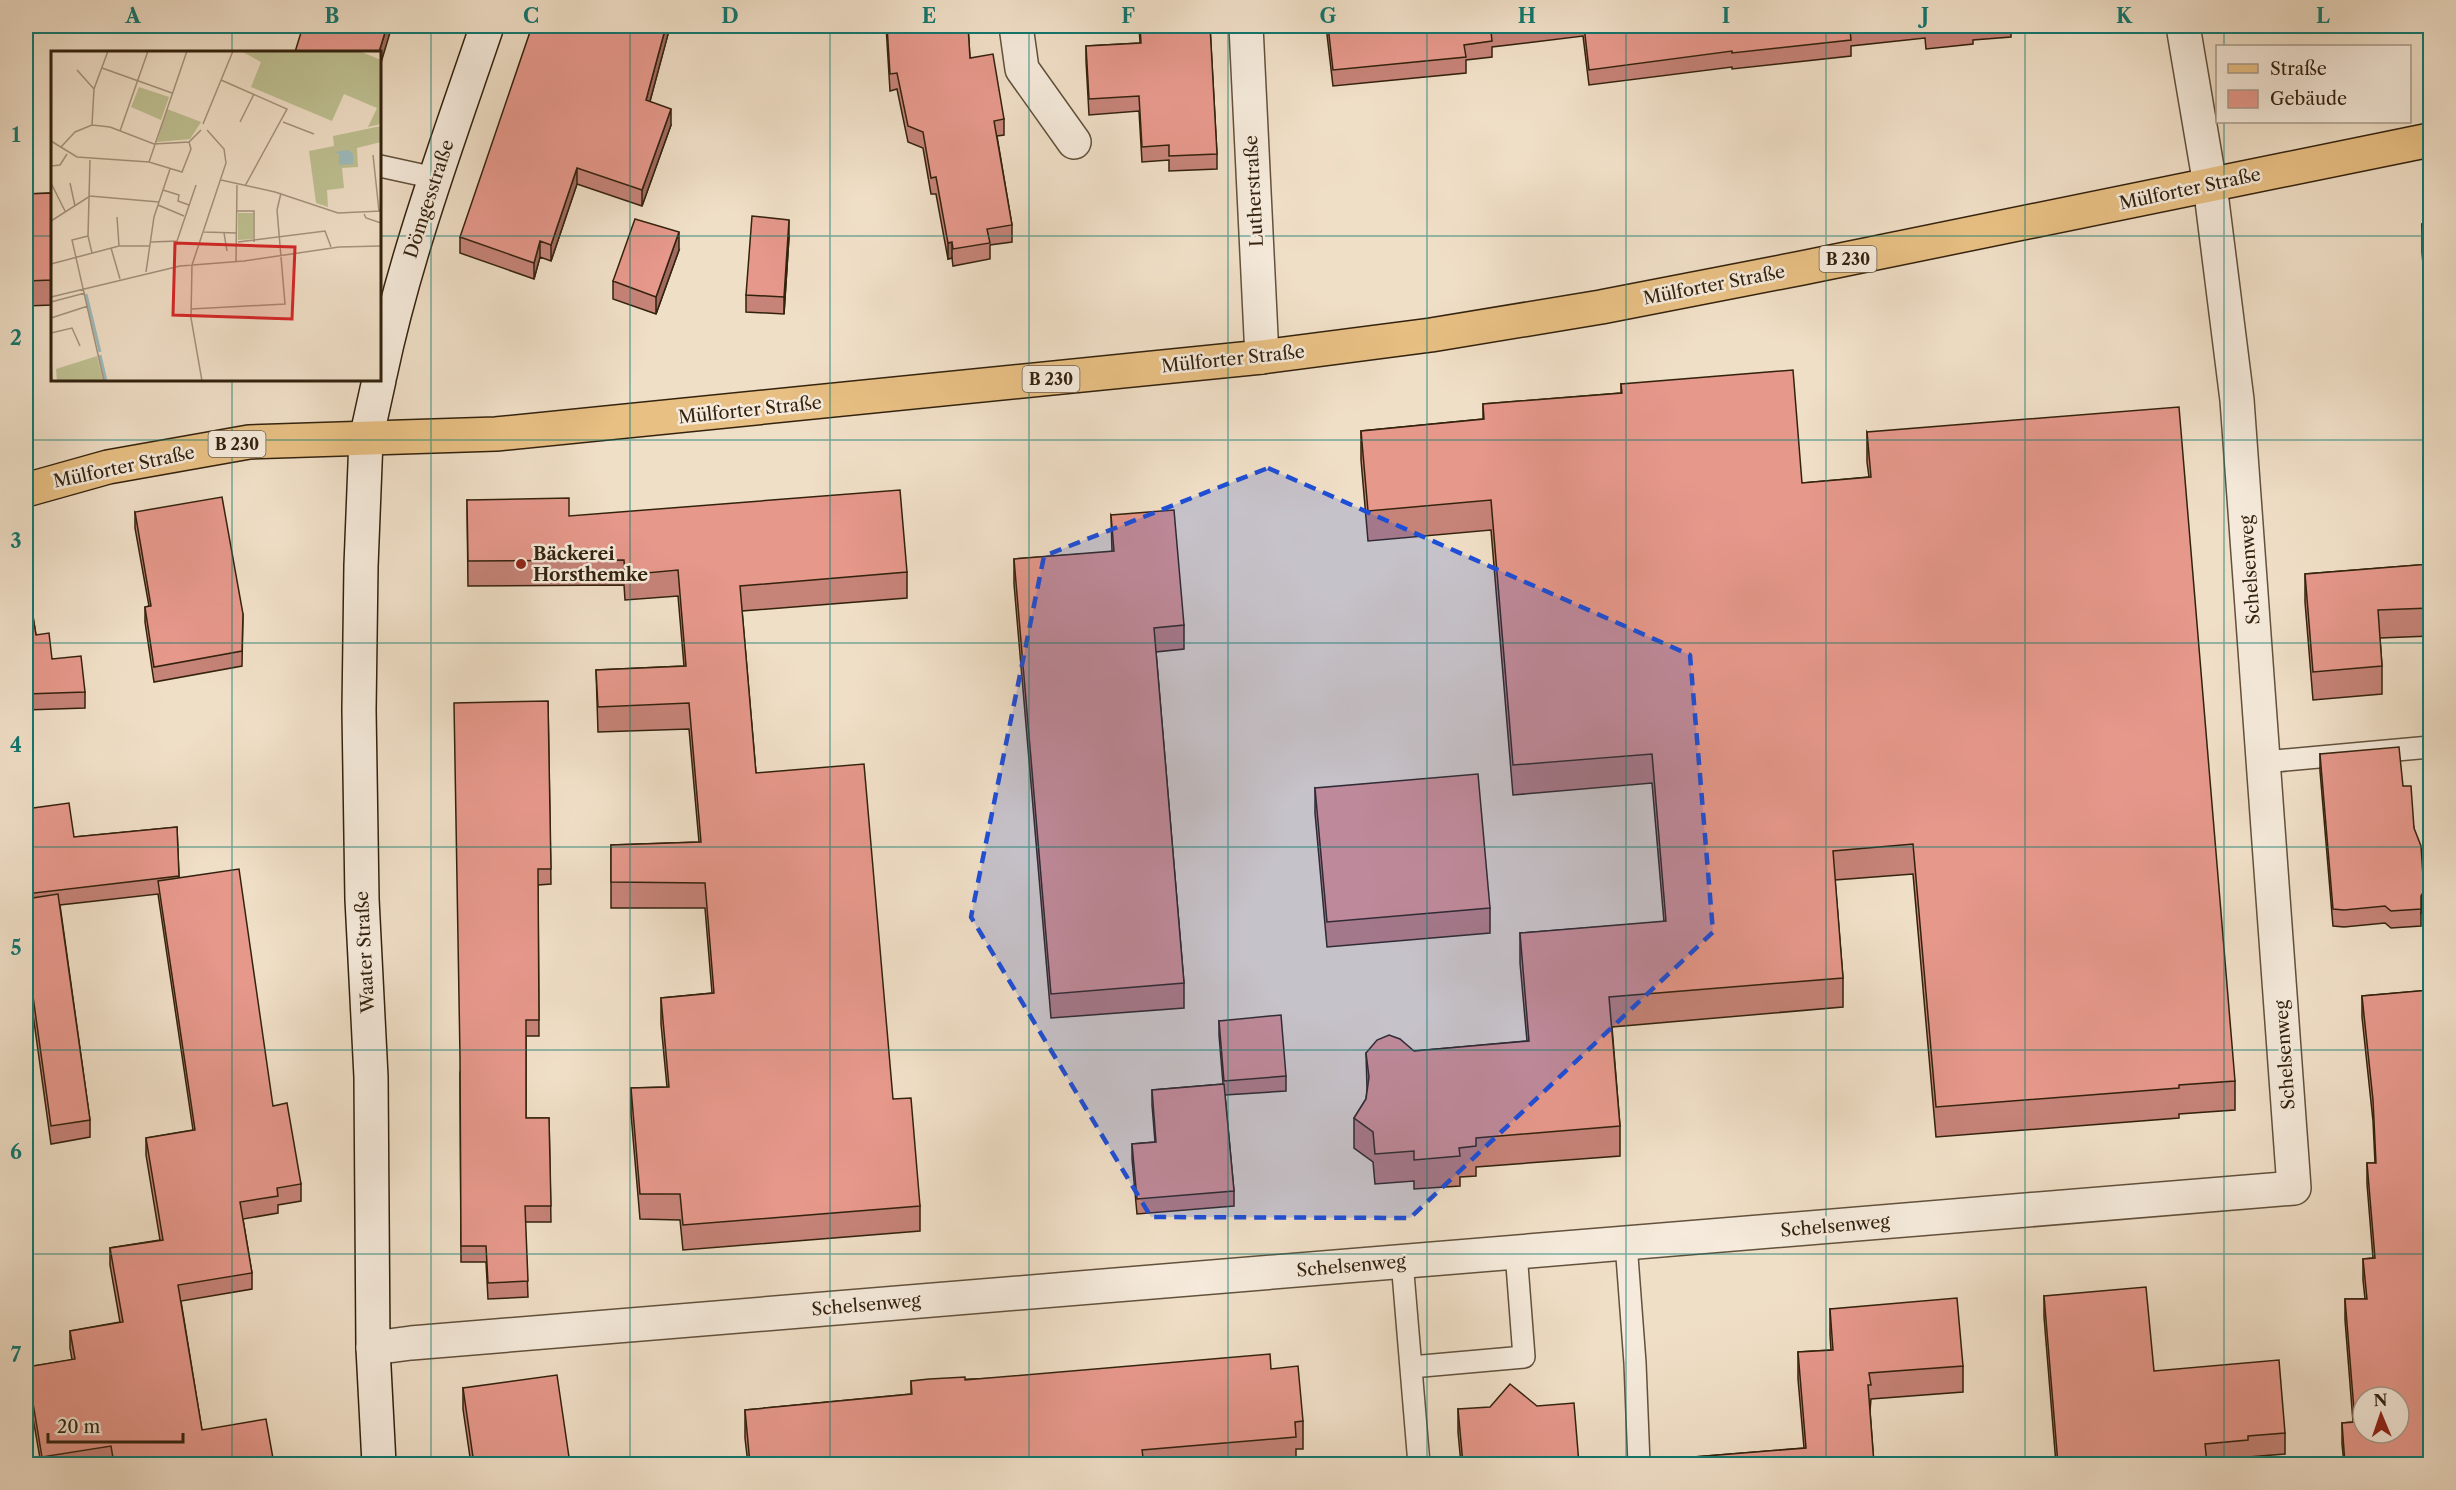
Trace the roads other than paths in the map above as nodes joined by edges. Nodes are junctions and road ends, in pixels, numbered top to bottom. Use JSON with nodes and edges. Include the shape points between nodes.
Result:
{"nodes":[{"id":1,"x":487,"y":26,"type":"edge"},
{"id":2,"x":1016,"y":26,"type":"edge"},
{"id":3,"x":1246,"y":26,"type":"edge"},
{"id":4,"x":2183,"y":26,"type":"edge"},
{"id":5,"x":2430,"y":140,"type":"edge"},
{"id":6,"x":1074,"y":142,"type":"dead end"},
{"id":7,"x":381,"y":166,"type":"edge"},
{"id":8,"x":435,"y":177,"type":"junction"},
{"id":9,"x":2211,"y":185,"type":"junction"},
{"id":10,"x":1262,"y":357,"type":"junction"},
{"id":11,"x":381,"y":370,"type":"edge"},
{"id":12,"x":379,"y":381,"type":"edge"},
{"id":13,"x":366,"y":439,"type":"junction"},
{"id":14,"x":26,"y":490,"type":"edge"},
{"id":15,"x":2430,"y":747,"type":"edge"},
{"id":16,"x":2264,"y":762,"type":"junction"},
{"id":17,"x":1626,"y":1243,"type":"junction"},
{"id":18,"x":1515,"y":1252,"type":"junction"},
{"id":19,"x":1402,"y":1261,"type":"junction"},
{"id":20,"x":373,"y":1348,"type":"junction"},
{"id":21,"x":1411,"y":1367,"type":"junction"},
{"id":22,"x":379,"y":1464,"type":"edge"},
{"id":23,"x":1419,"y":1464,"type":"edge"},
{"id":24,"x":1640,"y":1464,"type":"edge"}],
"edges":[{"from":1,"to":8,"type":"street","name":"Dömgesstraße"},
{"from":2,"to":6,"type":"street","via":[[1022,69]]},
{"from":3,"to":10,"type":"street","name":"Lutherstraße"},
{"from":4,"to":9,"type":"street","name":"Schelsenweg"},
{"from":5,"to":9,"type":"main road","name":"Mülforter Straße","number":"B 230"},
{"from":7,"to":8,"type":"lane"},
{"from":8,"to":11,"type":"street","name":"Dömgesstraße","via":[[393,313]]},
{"from":9,"to":10,"type":"main road","name":"Mülforter Straße","number":"B 230","via":[[1601,307]]},
{"from":9,"to":16,"type":"street","name":"Schelsenweg","via":[[2237,400]]},
{"from":10,"to":13,"type":"main road","name":"Mülforter Straße","number":"B 230","via":[[519,432]]},
{"from":12,"to":13,"type":"street"},
{"from":13,"to":14,"type":"main road","name":"Mülforter Straße","number":"B 230","via":[[249,442],[108,467]]},
{"from":13,"to":20,"type":"street","name":"Waater Straße","via":[[359,710],[362,898],[371,1077]]},
{"from":15,"to":16,"type":"lane"},
{"from":16,"to":17,"type":"street","name":"Schelsenweg","via":[[2294,1188]]},
{"from":17,"to":18,"type":"street","name":"Schelsenweg"},
{"from":17,"to":24,"type":"lane"},
{"from":18,"to":19,"type":"street","name":"Schelsenweg"},
{"from":18,"to":21,"type":"lane","via":[[1524,1356]]},
{"from":19,"to":20,"type":"street","name":"Schelsenweg"},
{"from":19,"to":21,"type":"lane"},
{"from":20,"to":22,"type":"street","name":"Waater Straße"},
{"from":21,"to":23,"type":"lane"}]}
